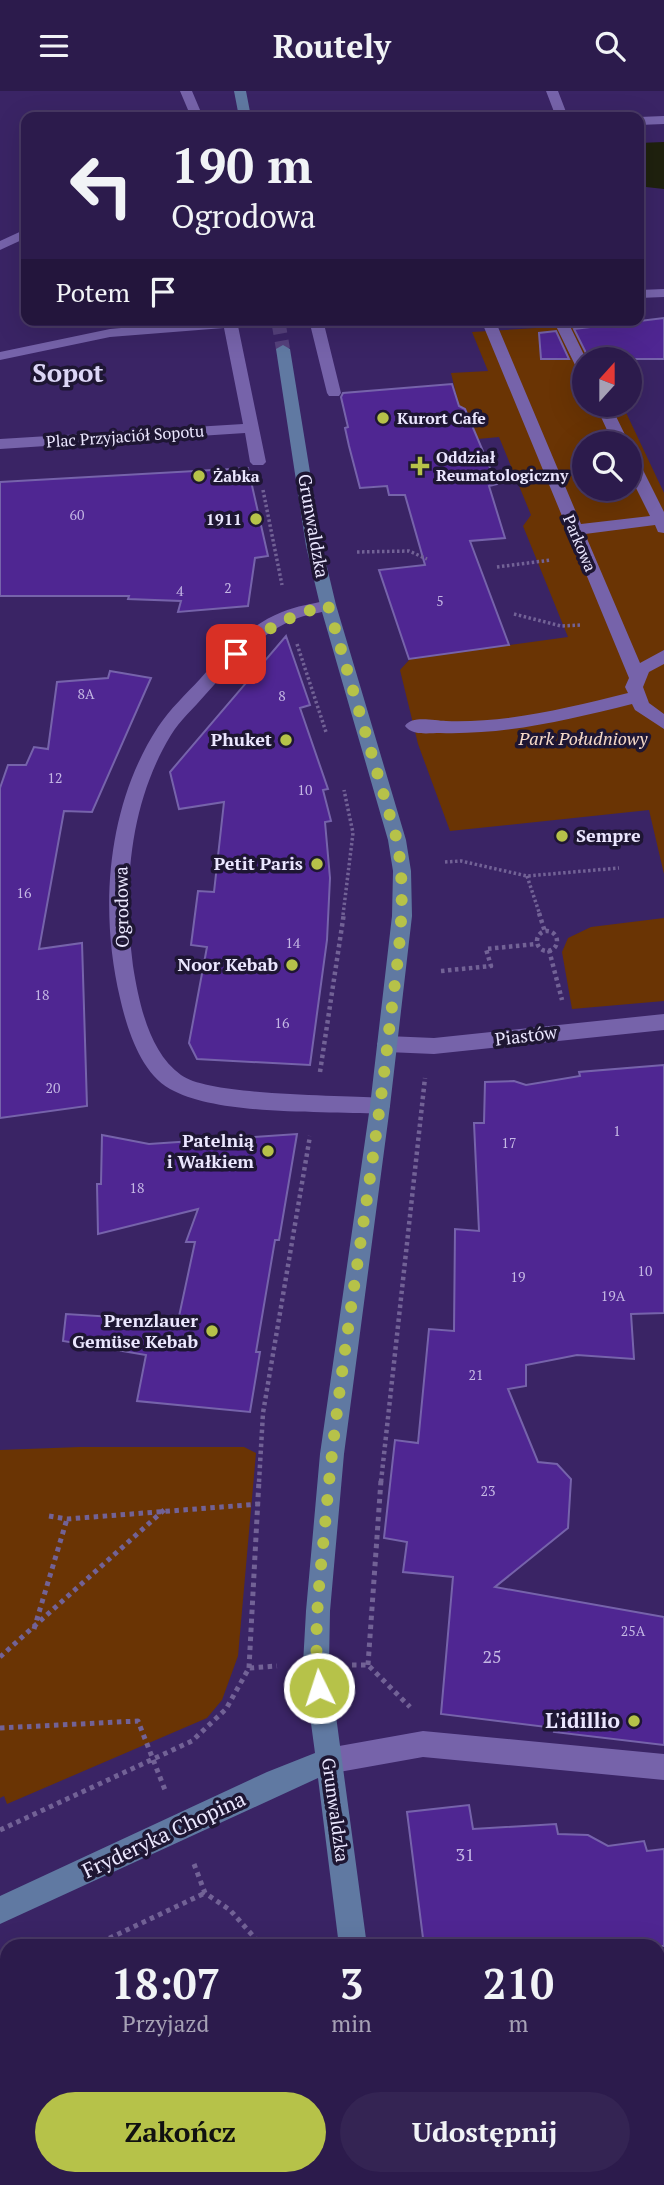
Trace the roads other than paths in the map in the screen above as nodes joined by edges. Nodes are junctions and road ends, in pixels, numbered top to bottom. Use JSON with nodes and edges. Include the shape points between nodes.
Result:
{"nodes":[{"id":1,"x":186,"y":91,"type":"edge"},
{"id":2,"x":240,"y":91,"type":"edge"},
{"id":3,"x":552,"y":91,"type":"edge"},
{"id":4,"x":195,"y":112,"type":"edge"},
{"id":5,"x":244,"y":112,"type":"edge"},
{"id":6,"x":560,"y":112,"type":"edge"},
{"id":7,"x":664,"y":120,"type":"edge"},
{"id":8,"x":644,"y":121,"type":"edge"},
{"id":9,"x":21,"y":236,"type":"edge"},
{"id":10,"x":0,"y":246,"type":"edge"},
{"id":11,"x":664,"y":293,"type":"edge"},
{"id":12,"x":644,"y":294,"type":"edge"},
{"id":13,"x":180,"y":326,"type":"edge"},
{"id":14,"x":231,"y":326,"type":"edge"},
{"id":15,"x":317,"y":326,"type":"edge"},
{"id":16,"x":490,"y":326,"type":"edge"},
{"id":17,"x":563,"y":326,"type":"edge"},
{"id":18,"x":573,"y":347,"type":"edge"},
{"id":19,"x":283,"y":349,"type":"tunnel mouth"},
{"id":20,"x":0,"y":356,"type":"edge"},
{"id":21,"x":334,"y":393,"type":"dead end"},
{"id":22,"x":250,"y":428,"type":"junction"},
{"id":23,"x":0,"y":444,"type":"edge"},
{"id":24,"x":258,"y":462,"type":"road end"},
{"id":25,"x":642,"y":483,"type":"edge"},
{"id":26,"x":662,"y":522,"type":"edge"},
{"id":27,"x":575,"y":530,"type":"junction"},
{"id":28,"x":328,"y":605,"type":"junction"},
{"id":29,"x":664,"y":656,"type":"edge"},
{"id":30,"x":637,"y":677,"type":"junction"},
{"id":31,"x":636,"y":697,"type":"junction"},
{"id":32,"x":664,"y":723,"type":"edge"},
{"id":33,"x":414,"y":726,"type":"dead end"},
{"id":34,"x":664,"y":1022,"type":"edge"},
{"id":35,"x":387,"y":1044,"type":"junction"},
{"id":36,"x":380,"y":1106,"type":"junction"},
{"id":37,"x":328,"y":1761,"type":"junction"},
{"id":38,"x":664,"y":1767,"type":"edge"},
{"id":39,"x":0,"y":1910,"type":"edge"},
{"id":40,"x":352,"y":1939,"type":"edge"}],
"edges":[{"from":1,"to":4,"type":"street"},
{"from":2,"to":5,"type":"street"},
{"from":3,"to":6,"type":"street"},
{"from":7,"to":8,"type":"street"},
{"from":9,"to":10,"type":"street"},
{"from":11,"to":12,"type":"street"},
{"from":13,"to":20,"type":"street","via":[[110,333]]},
{"from":14,"to":22,"type":"street"},
{"from":15,"to":21,"type":"street"},
{"from":16,"to":27,"type":"street","name":"Parkowa"},
{"from":17,"to":18,"type":"street"},
{"from":19,"to":28,"type":"street","name":"Grunwaldzka","via":[[314,546]]},
{"from":22,"to":23,"type":"street","name":"Plac Przyjaciół Sopotu"},
{"from":22,"to":24,"type":"street"},
{"from":25,"to":26,"type":"street"},
{"from":26,"to":27,"type":"street"},
{"from":27,"to":30,"type":"street","name":"Parkowa"},
{"from":28,"to":35,"type":"street","name":"Grunwaldzka","via":[[402,871],[402,916]]},
{"from":28,"to":36,"type":"street","name":"Ogrodowa","via":[[288,616],[266,629],[220,667],[163,733],[137,785],[122,851],[120,944],[130,1002],[145,1047],[176,1082],[207,1094]]},
{"from":29,"to":30,"type":"street","via":[[650,662]]},
{"from":30,"to":31,"type":"street","name":"Parkowa"},
{"from":31,"to":32,"type":"street","via":[[648,713]]},
{"from":31,"to":33,"type":"street","via":[[528,723],[477,728]]},
{"from":34,"to":35,"type":"street","name":"Piastów","via":[[434,1046]]},
{"from":35,"to":36,"type":"street","name":"Grunwaldzka"},
{"from":36,"to":37,"type":"street","name":"Grunwaldzka","via":[[332,1454],[318,1611],[316,1664]]},
{"from":37,"to":38,"type":"street","via":[[423,1744]]},
{"from":37,"to":39,"type":"street","name":"Fryderyka Chopina"},
{"from":37,"to":40,"type":"street","name":"Grunwaldzka"}]}
